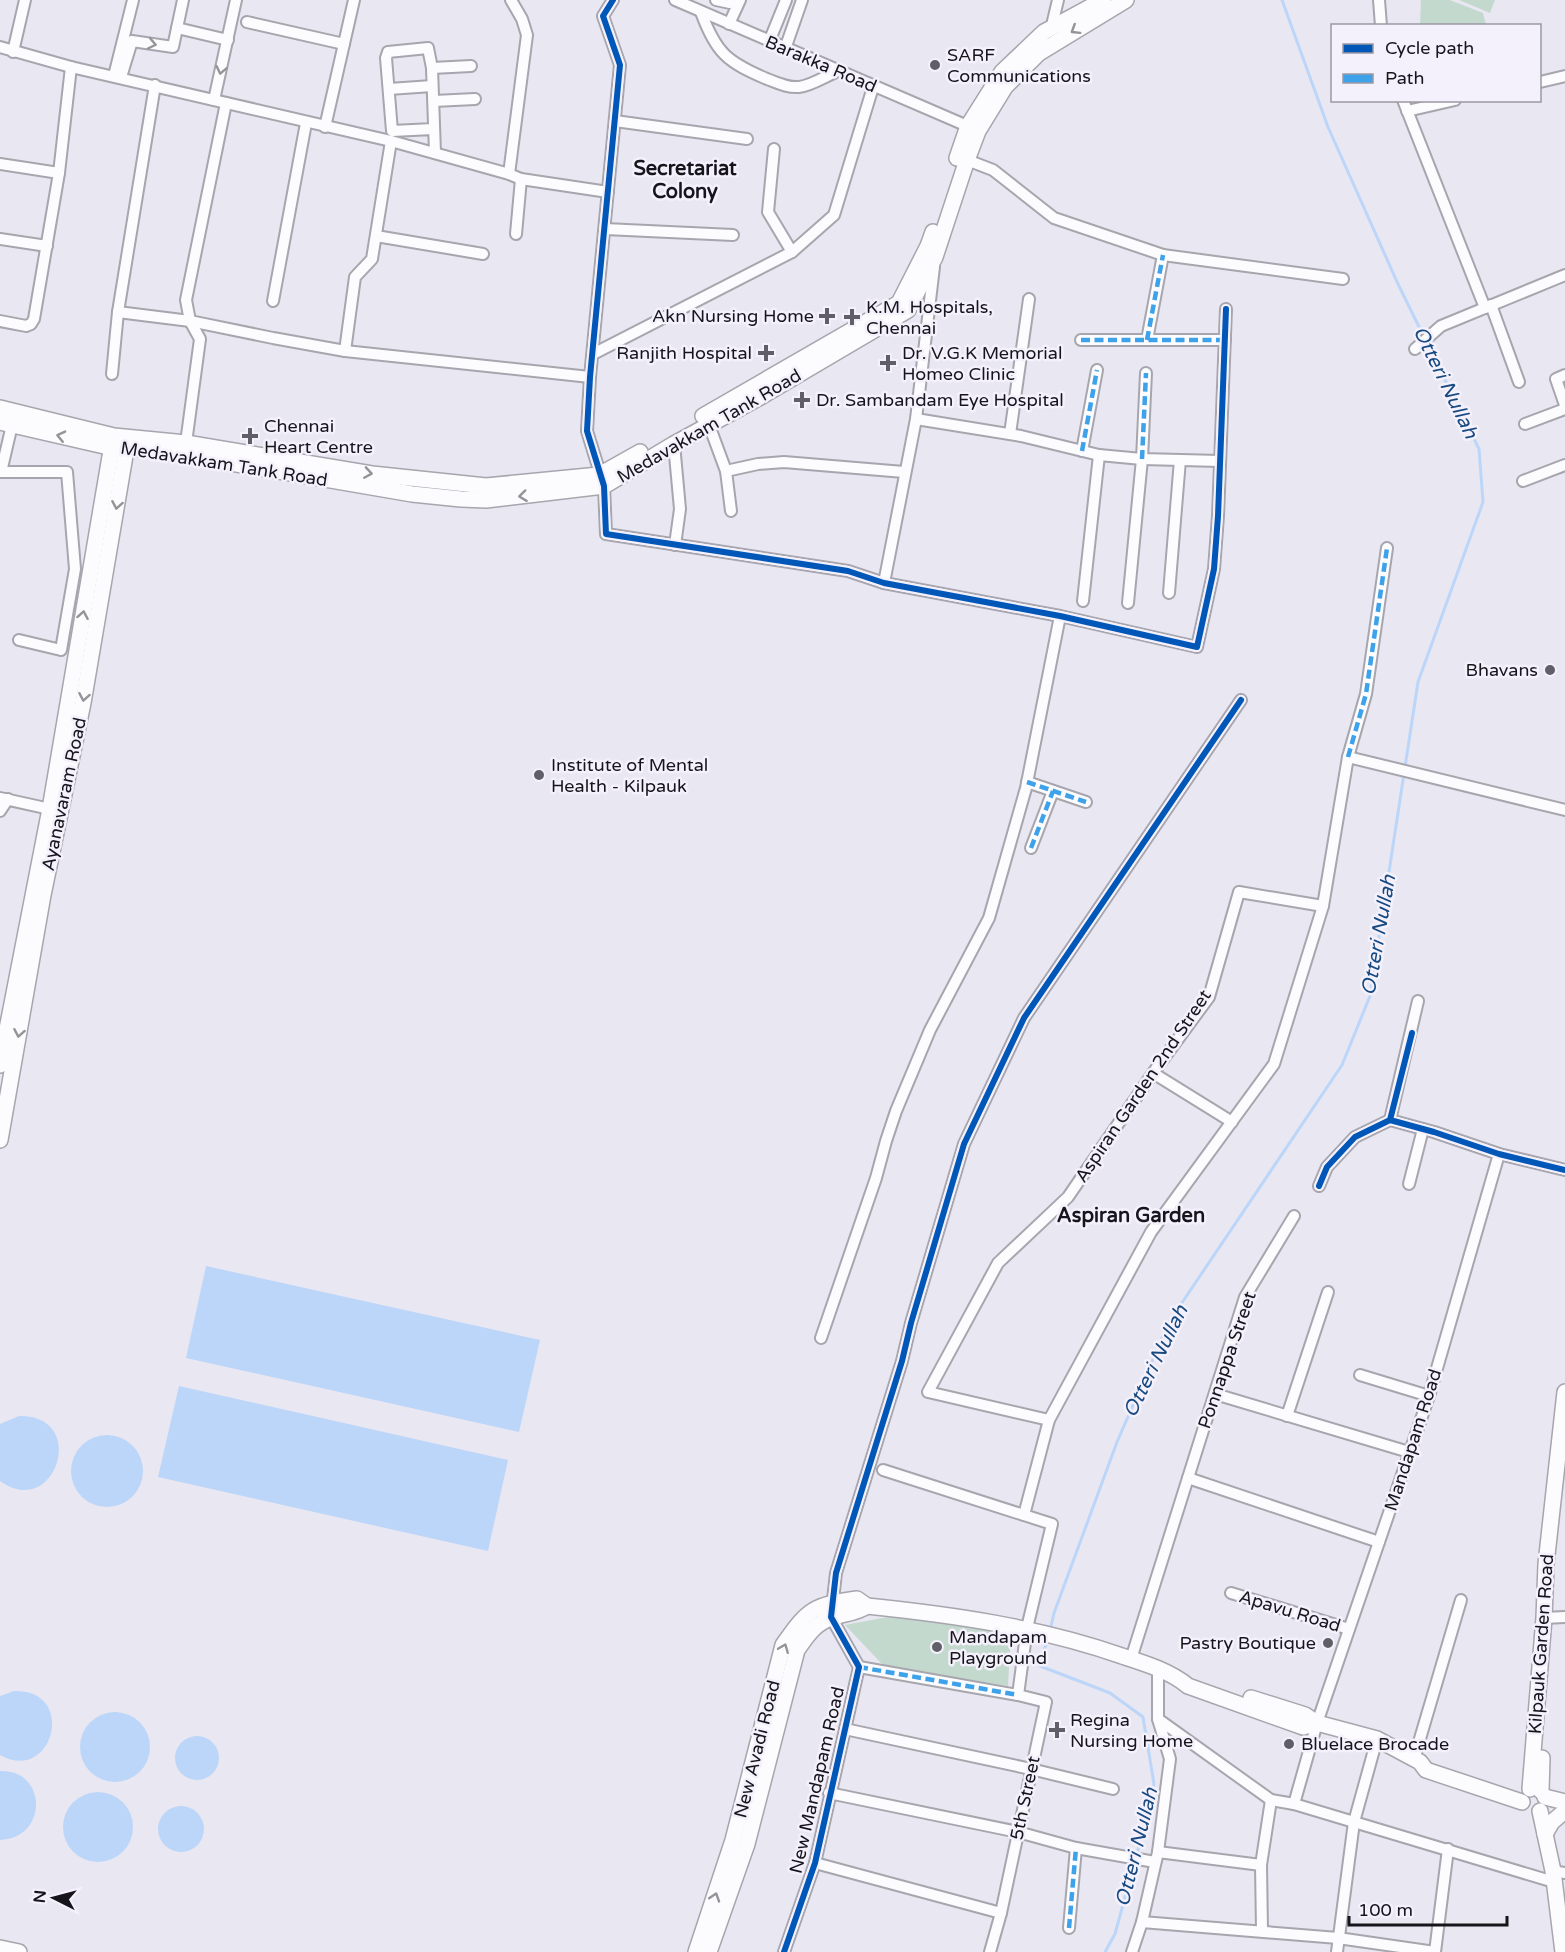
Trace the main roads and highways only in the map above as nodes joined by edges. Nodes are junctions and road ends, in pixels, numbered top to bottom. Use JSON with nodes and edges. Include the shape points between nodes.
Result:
{"nodes":[{"id":1,"x":1103,"y":0,"type":"edge"},
{"id":2,"x":1126,"y":0,"type":"edge"},
{"id":3,"x":973,"y":129,"type":"junction"},
{"id":4,"x":0,"y":408,"type":"edge"},
{"id":5,"x":6,"y":423,"type":"edge"},
{"id":6,"x":121,"y":442,"type":"junction"},
{"id":7,"x":601,"y":481,"type":"junction"},
{"id":8,"x":0,"y":1065,"type":"edge"},
{"id":9,"x":3,"y":1100,"type":"edge"},
{"id":10,"x":0,"y":1140,"type":"edge"},
{"id":11,"x":1565,"y":1392,"type":"edge"},
{"id":12,"x":1565,"y":1459,"type":"edge"},
{"id":13,"x":833,"y":1610,"type":"junction"},
{"id":14,"x":1554,"y":1618,"type":"edge"},
{"id":15,"x":1535,"y":1799,"type":"junction"},
{"id":16,"x":1565,"y":1802,"type":"edge"},
{"id":17,"x":1565,"y":1809,"type":"edge"},
{"id":18,"x":1545,"y":1834,"type":"junction"},
{"id":19,"x":1557,"y":1875,"type":"edge"},
{"id":20,"x":0,"y":1948,"type":"edge"},
{"id":21,"x":19,"y":1952,"type":"edge"},
{"id":22,"x":696,"y":1952,"type":"edge"},
{"id":23,"x":709,"y":1952,"type":"edge"},
{"id":24,"x":1563,"y":1952,"type":"edge"}],
"edges":[{"from":1,"to":3,"type":"main road","name":"Medavakkam Tank Road","via":[[1044,32],[1002,72]]},
{"from":2,"to":3,"type":"main road","name":"Medavakkam Tank Road","one_way":true,"via":[[1039,52],[1005,87]]},
{"from":3,"to":7,"type":"main road","name":"Medavakkam Tank Road","via":[[928,246],[899,303]]},
{"from":3,"to":7,"type":"main road","name":"Medavakkam Tank Road","via":[[935,257],[908,310],[762,396]]},
{"from":4,"to":6,"type":"main road","name":"Medavakkam Tank Road"},
{"from":6,"to":5,"type":"main road","name":"Medavakkam Tank Road","one_way":true},
{"from":6,"to":7,"type":"main road","name":"Medavakkam Tank Road","one_way":true,"via":[[186,443],[372,474],[486,486]]},
{"from":7,"to":6,"type":"main road","name":"Medavakkam Tank Road","one_way":true,"via":[[486,500],[461,499],[412,494]]},
{"from":8,"to":6,"type":"main road","name":"Ayanavaram Road","one_way":true},
{"from":6,"to":9,"type":"main road","name":"Ayanavaram Road","one_way":true,"via":[[83,703]]},
{"from":9,"to":10,"type":"main road","name":"Ayanavaram Road"},
{"from":11,"to":14,"type":"main road","name":"Kilpauk Garden Road","via":[[1546,1564]]},
{"from":12,"to":14,"type":"main road","name":"Kilpauk Garden Road"},
{"from":13,"to":15,"type":"main road","name":"New Avadi Road","via":[[858,1612],[867,1606],[956,1616],[1065,1638],[1131,1659],[1188,1686],[1303,1726],[1317,1723],[1377,1739],[1426,1770]]},
{"from":22,"to":13,"type":"main road","name":"New Avadi Road","one_way":true,"via":[[733,1840],[783,1645],[801,1618],[819,1607]]},
{"from":13,"to":23,"type":"main road","name":"New Avadi Road","via":[[812,1628],[797,1650],[747,1844]]},
{"from":14,"to":15,"type":"main road","name":"Kilpauk Garden Road"},
{"from":15,"to":16,"type":"main road","name":"New Avadi Road"},
{"from":15,"to":17,"type":"main road","name":"New Avadi Road"},
{"from":15,"to":18,"type":"main road","name":"Kilpauk Garden Road"},
{"from":17,"to":18,"type":"main road"},
{"from":18,"to":19,"type":"main road","name":"Kilpauk Garden Road"},
{"from":19,"to":24,"type":"main road","name":"Kilpauk Garden Road"},
{"from":20,"to":21,"type":"main road"}]}
